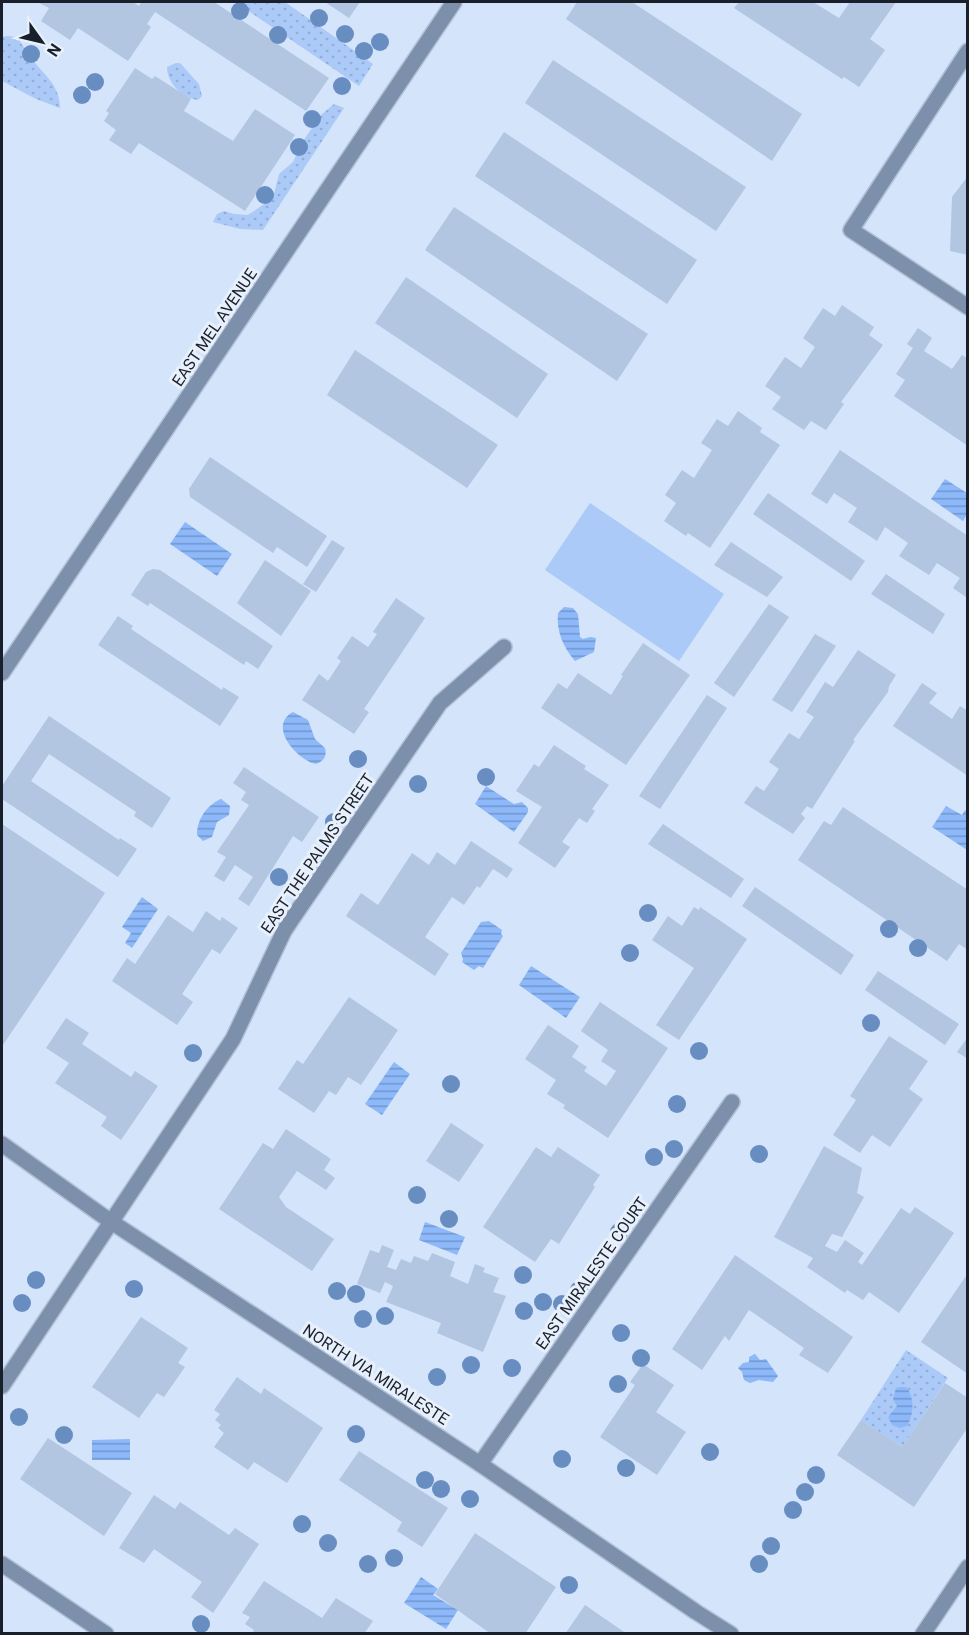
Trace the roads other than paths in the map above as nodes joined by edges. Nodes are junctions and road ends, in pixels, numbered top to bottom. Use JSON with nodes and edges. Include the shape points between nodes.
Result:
{"nodes":[{"id":1,"x":454,"y":2,"type":"edge"},
{"id":2,"x":968,"y":51,"type":"edge"},
{"id":3,"x":968,"y":307,"type":"edge"},
{"id":4,"x":504,"y":646,"type":"dead end"},
{"id":5,"x":2,"y":673,"type":"edge"},
{"id":6,"x":732,"y":1102,"type":"dead end"},
{"id":7,"x":2,"y":1144,"type":"edge"},
{"id":8,"x":110,"y":1221,"type":"junction"},
{"id":9,"x":2,"y":1386,"type":"edge"},
{"id":10,"x":480,"y":1464,"type":"junction"},
{"id":11,"x":2,"y":1564,"type":"edge"},
{"id":12,"x":968,"y":1567,"type":"edge"},
{"id":13,"x":106,"y":1634,"type":"edge"},
{"id":14,"x":731,"y":1634,"type":"edge"},
{"id":15,"x":923,"y":1634,"type":"edge"}],
"edges":[{"from":1,"to":5,"type":"street","name":"EAST MEL AVENUE"},
{"from":2,"to":3,"type":"street","via":[[851,230]]},
{"from":4,"to":8,"type":"street","name":"EAST THE PALMS STREET","via":[[440,704],[378,793],[284,931],[233,1039]]},
{"from":6,"to":10,"type":"street","name":"EAST MIRALESTE COURT"},
{"from":7,"to":8,"type":"street","name":"NORTH VIA MIRALESTE"},
{"from":8,"to":9,"type":"street","name":"EAST THE PALMS STREET"},
{"from":8,"to":10,"type":"street","name":"NORTH VIA MIRALESTE"},
{"from":10,"to":14,"type":"street","name":"NORTH VIA MIRALESTE"},
{"from":11,"to":13,"type":"street"},
{"from":12,"to":15,"type":"street"}]}
